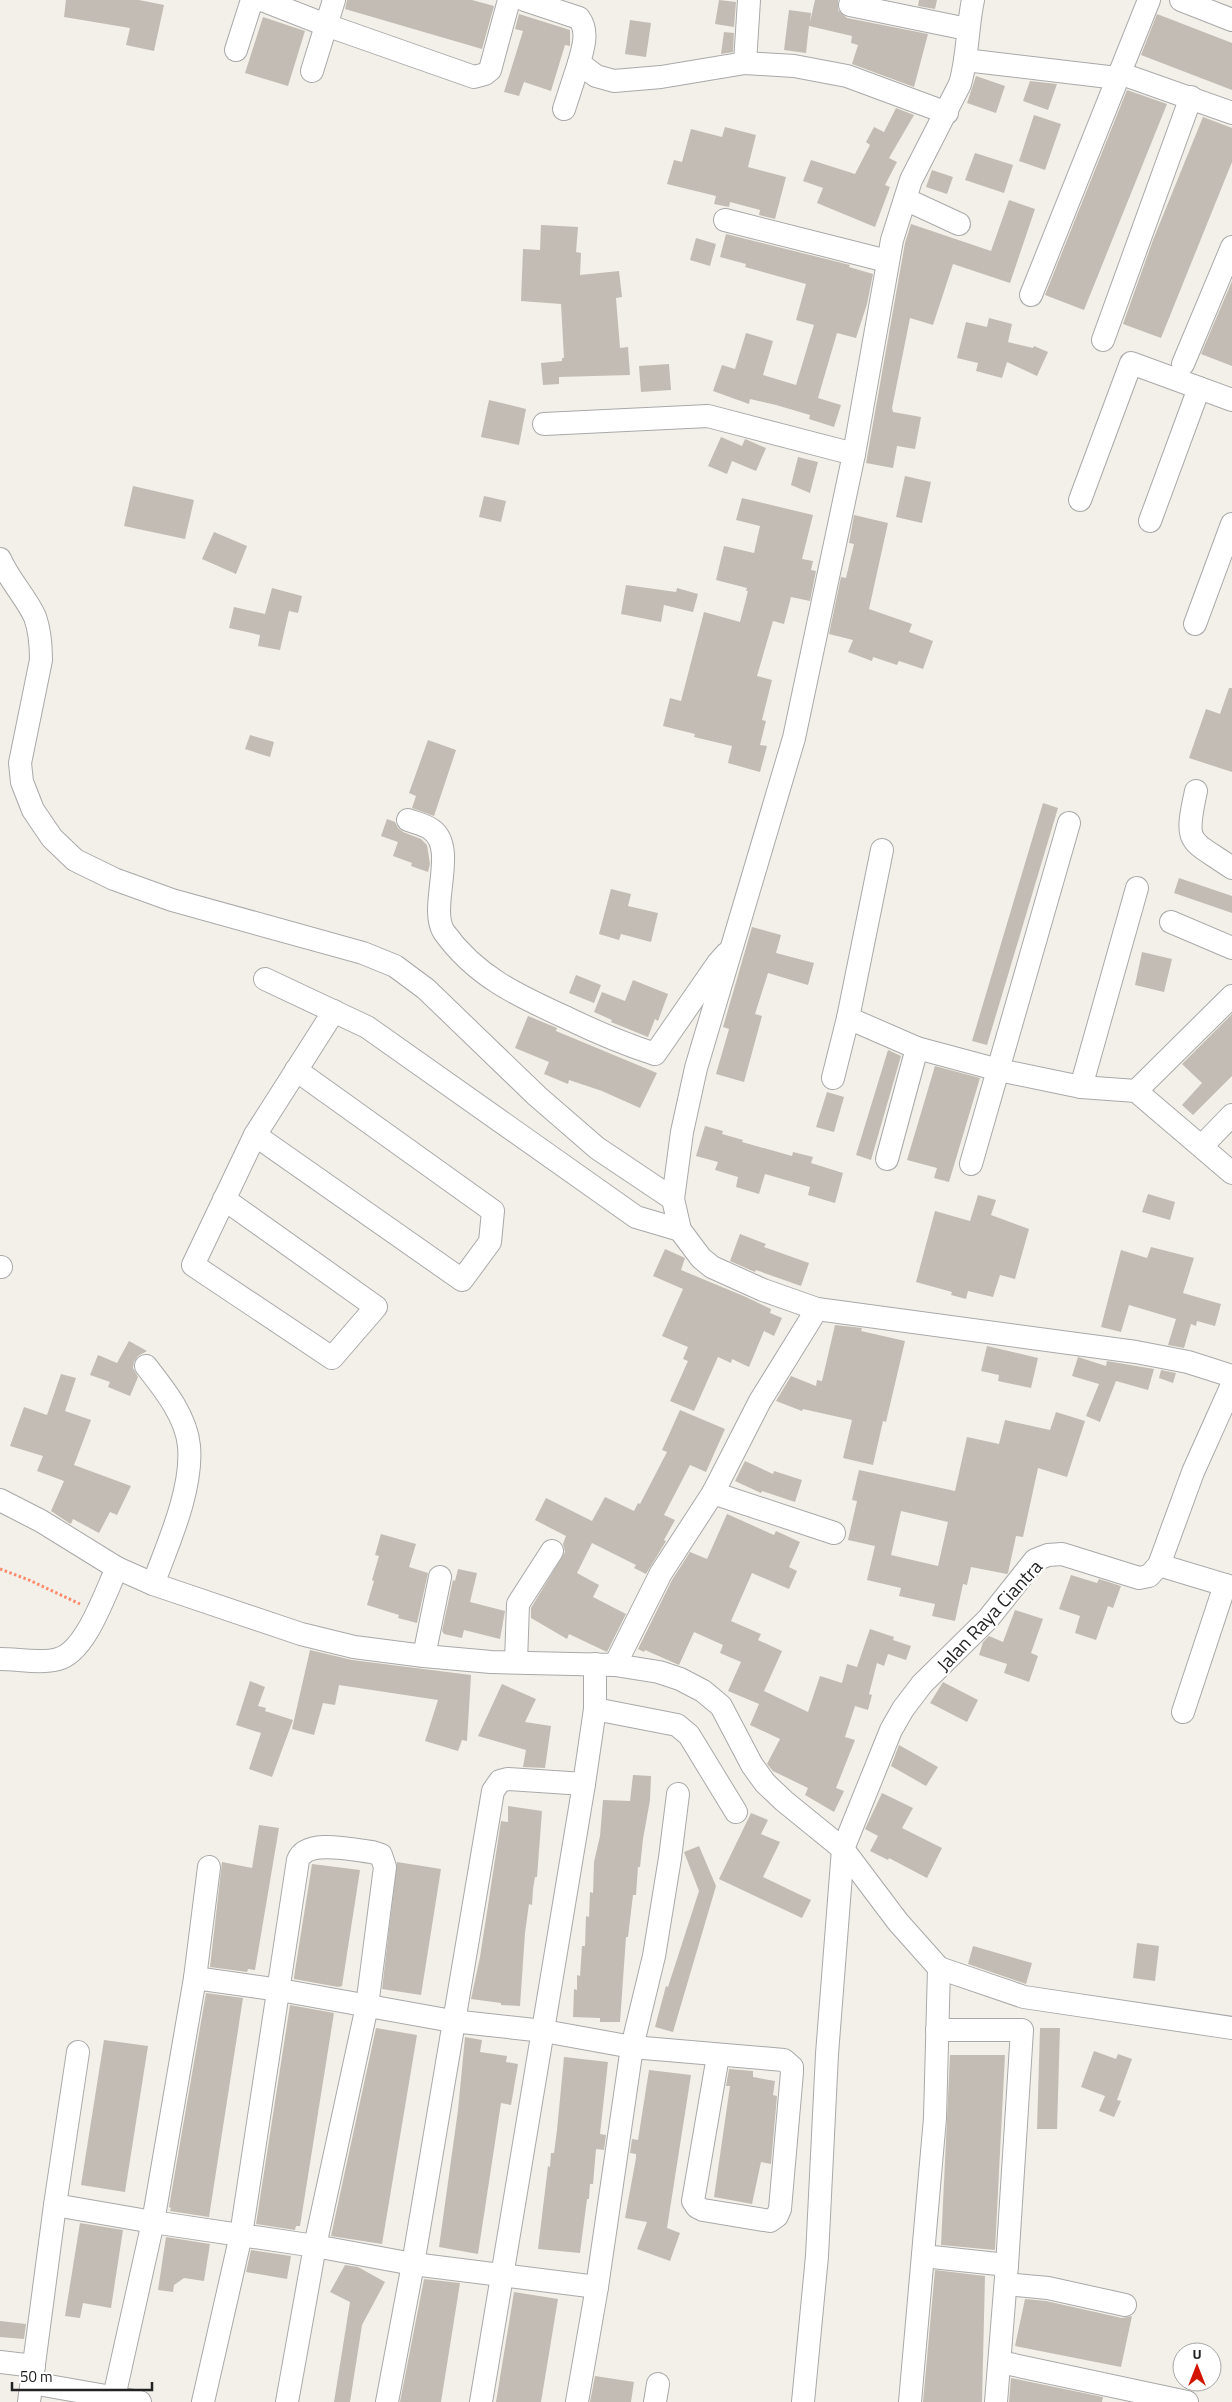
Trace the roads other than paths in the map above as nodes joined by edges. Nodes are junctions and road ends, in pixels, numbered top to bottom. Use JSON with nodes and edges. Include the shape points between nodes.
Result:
{"nodes":[{"id":1,"x":252,"y":0,"type":"edge"},
{"id":2,"x":262,"y":0,"type":"edge"},
{"id":3,"x":334,"y":0,"type":"edge"},
{"id":4,"x":509,"y":0,"type":"edge"},
{"id":5,"x":525,"y":0,"type":"edge"},
{"id":6,"x":749,"y":0,"type":"edge"},
{"id":7,"x":973,"y":0,"type":"edge"},
{"id":8,"x":1149,"y":0,"type":"edge"},
{"id":9,"x":1181,"y":0,"type":"edge"},
{"id":10,"x":850,"y":5,"type":"dead end"},
{"id":11,"x":1232,"y":20,"type":"edge"},
{"id":12,"x":326,"y":25,"type":"junction"},
{"id":13,"x":967,"y":29,"type":"junction"},
{"id":14,"x":236,"y":50,"type":"dead end"},
{"id":15,"x":965,"y":60,"type":"junction"},
{"id":16,"x":579,"y":63,"type":"junction"},
{"id":17,"x":745,"y":63,"type":"junction"},
{"id":18,"x":312,"y":71,"type":"dead end"},
{"id":19,"x":1118,"y":76,"type":"junction"},
{"id":20,"x":1191,"y":97,"type":"junction"},
{"id":21,"x":564,"y":109,"type":"dead end"},
{"id":22,"x":947,"y":113,"type":"junction"},
{"id":23,"x":1232,"y":113,"type":"edge"},
{"id":24,"x":905,"y":199,"type":"junction"},
{"id":25,"x":725,"y":220,"type":"dead end"},
{"id":26,"x":959,"y":224,"type":"dead end"},
{"id":27,"x":1232,"y":247,"type":"edge"},
{"id":28,"x":887,"y":261,"type":"junction"},
{"id":29,"x":1031,"y":294,"type":"dead end"},
{"id":30,"x":1103,"y":340,"type":"dead end"},
{"id":31,"x":1184,"y":364,"type":"dead end"},
{"id":32,"x":1199,"y":388,"type":"junction"},
{"id":33,"x":1232,"y":400,"type":"edge"},
{"id":34,"x":544,"y":424,"type":"dead end"},
{"id":35,"x":854,"y":454,"type":"junction"},
{"id":36,"x":1080,"y":500,"type":"dead end"},
{"id":37,"x":1150,"y":521,"type":"dead end"},
{"id":38,"x":1232,"y":524,"type":"edge"},
{"id":39,"x":0,"y":559,"type":"edge"},
{"id":40,"x":1195,"y":624,"type":"dead end"},
{"id":41,"x":1196,"y":791,"type":"dead end"},
{"id":42,"x":408,"y":820,"type":"dead end"},
{"id":43,"x":1069,"y":823,"type":"dead end"},
{"id":44,"x":882,"y":850,"type":"dead end"},
{"id":45,"x":1232,"y":868,"type":"edge"},
{"id":46,"x":1137,"y":888,"type":"dead end"},
{"id":47,"x":1171,"y":922,"type":"dead end"},
{"id":48,"x":732,"y":948,"type":"junction"},
{"id":49,"x":1232,"y":948,"type":"edge"},
{"id":50,"x":265,"y":979,"type":"dead end"},
{"id":51,"x":1232,"y":996,"type":"edge"},
{"id":52,"x":334,"y":1011,"type":"junction"},
{"id":53,"x":848,"y":1018,"type":"junction"},
{"id":54,"x":917,"y":1048,"type":"junction"},
{"id":55,"x":296,"y":1070,"type":"junction"},
{"id":56,"x":999,"y":1070,"type":"junction"},
{"id":57,"x":833,"y":1078,"type":"dead end"},
{"id":58,"x":1081,"y":1087,"type":"junction"},
{"id":59,"x":1136,"y":1092,"type":"junction"},
{"id":60,"x":1232,"y":1115,"type":"edge"},
{"id":61,"x":255,"y":1135,"type":"junction"},
{"id":62,"x":1202,"y":1146,"type":"junction"},
{"id":63,"x":887,"y":1159,"type":"dead end"},
{"id":64,"x":971,"y":1164,"type":"dead end"},
{"id":65,"x":1232,"y":1173,"type":"edge"},
{"id":66,"x":224,"y":1199,"type":"junction"},
{"id":67,"x":673,"y":1199,"type":"junction"},
{"id":68,"x":680,"y":1230,"type":"junction"},
{"id":69,"x":817,"y":1309,"type":"junction"},
{"id":70,"x":146,"y":1366,"type":"dead end"},
{"id":71,"x":1232,"y":1376,"type":"edge"},
{"id":72,"x":1232,"y":1385,"type":"edge"},
{"id":73,"x":713,"y":1493,"type":"junction"},
{"id":74,"x":0,"y":1500,"type":"edge"},
{"id":75,"x":834,"y":1533,"type":"dead end"},
{"id":76,"x":552,"y":1551,"type":"dead end"},
{"id":77,"x":1159,"y":1565,"type":"junction"},
{"id":78,"x":117,"y":1568,"type":"junction"},
{"id":79,"x":440,"y":1577,"type":"dead end"},
{"id":80,"x":152,"y":1584,"type":"junction"},
{"id":81,"x":1229,"y":1586,"type":"edge"},
{"id":82,"x":424,"y":1656,"type":"junction"},
{"id":83,"x":0,"y":1659,"type":"edge"},
{"id":84,"x":516,"y":1662,"type":"junction"},
{"id":85,"x":605,"y":1664,"type":"junction"},
{"id":86,"x":595,"y":1709,"type":"junction"},
{"id":87,"x":1182,"y":1712,"type":"dead end"},
{"id":88,"x":584,"y":1784,"type":"junction"},
{"id":89,"x":678,"y":1794,"type":"dead end"},
{"id":90,"x":736,"y":1812,"type":"dead end"},
{"id":91,"x":843,"y":1849,"type":"junction"},
{"id":92,"x":210,"y":1867,"type":"dead end"},
{"id":93,"x":939,"y":1968,"type":"junction"},
{"id":94,"x":194,"y":1978,"type":"junction"},
{"id":95,"x":280,"y":1990,"type":"junction"},
{"id":96,"x":367,"y":2006,"type":"junction"},
{"id":97,"x":452,"y":2021,"type":"junction"},
{"id":98,"x":1232,"y":2028,"type":"edge"},
{"id":99,"x":937,"y":2030,"type":"junction"},
{"id":100,"x":544,"y":2031,"type":"junction"},
{"id":101,"x":632,"y":2047,"type":"junction"},
{"id":102,"x":78,"y":2052,"type":"dead end"},
{"id":103,"x":718,"y":2056,"type":"junction"},
{"id":104,"x":55,"y":2205,"type":"junction"},
{"id":105,"x":154,"y":2222,"type":"junction"},
{"id":106,"x":241,"y":2235,"type":"junction"},
{"id":107,"x":315,"y":2246,"type":"junction"},
{"id":108,"x":923,"y":2256,"type":"junction"},
{"id":109,"x":413,"y":2264,"type":"junction"},
{"id":110,"x":1007,"y":2275,"type":"junction"},
{"id":111,"x":503,"y":2276,"type":"junction"},
{"id":112,"x":597,"y":2287,"type":"junction"},
{"id":113,"x":1125,"y":2305,"type":"dead end"},
{"id":114,"x":0,"y":2362,"type":"edge"},
{"id":115,"x":1000,"y":2362,"type":"junction"},
{"id":116,"x":32,"y":2384,"type":"edge"},
{"id":117,"x":114,"y":2397,"type":"junction"},
{"id":118,"x":140,"y":2402,"type":"edge"},
{"id":119,"x":203,"y":2402,"type":"edge"},
{"id":120,"x":287,"y":2402,"type":"edge"},
{"id":121,"x":386,"y":2402,"type":"edge"},
{"id":122,"x":481,"y":2402,"type":"edge"},
{"id":123,"x":577,"y":2402,"type":"edge"},
{"id":124,"x":803,"y":2402,"type":"edge"},
{"id":125,"x":910,"y":2402,"type":"edge"},
{"id":126,"x":996,"y":2402,"type":"edge"},
{"id":127,"x":1187,"y":2402,"type":"edge"}],
"edges":[{"from":1,"to":14,"type":"street"},
{"from":2,"to":12,"type":"street"},
{"from":3,"to":12,"type":"street"},
{"from":4,"to":12,"type":"street","via":[[490,70],[474,78]]},
{"from":5,"to":16,"type":"street","via":[[579,18],[585,43]]},
{"from":6,"to":17,"type":"street"},
{"from":7,"to":13,"type":"street"},
{"from":8,"to":19,"type":"street"},
{"from":9,"to":11,"type":"street"},
{"from":10,"to":13,"type":"street"},
{"from":12,"to":18,"type":"street"},
{"from":13,"to":15,"type":"street"},
{"from":15,"to":19,"type":"street"},
{"from":15,"to":22,"type":"street","via":[[960,84]]},
{"from":16,"to":17,"type":"street","via":[[596,76],[614,81],[660,78]]},
{"from":16,"to":21,"type":"street"},
{"from":17,"to":22,"type":"street","via":[[794,66],[846,76]]},
{"from":19,"to":20,"type":"street"},
{"from":19,"to":29,"type":"street"},
{"from":20,"to":23,"type":"street"},
{"from":20,"to":30,"type":"street"},
{"from":22,"to":24,"type":"street","via":[[911,180]]},
{"from":24,"to":26,"type":"street"},
{"from":24,"to":28,"type":"street"},
{"from":25,"to":28,"type":"street"},
{"from":27,"to":31,"type":"street"},
{"from":28,"to":35,"type":"street"},
{"from":32,"to":33,"type":"street"},
{"from":32,"to":36,"type":"street","via":[[1131,363]]},
{"from":32,"to":37,"type":"street"},
{"from":34,"to":35,"type":"street","via":[[708,416]]},
{"from":35,"to":48,"type":"street","via":[[794,738]]},
{"from":38,"to":40,"type":"street"},
{"from":39,"to":67,"type":"street","via":[[35,617],[42,643],[42,660],[20,763],[22,782],[33,810],[63,849],[75,860],[114,879],[164,897],[362,953],[396,966],[426,989],[537,1096],[597,1148]]},
{"from":41,"to":45,"type":"street","via":[[1190,835],[1196,843]]},
{"from":42,"to":48,"type":"street","via":[[430,828],[438,837],[443,878],[440,923],[474,966],[519,996],[624,1044],[655,1054],[718,963]]},
{"from":43,"to":56,"type":"street"},
{"from":44,"to":53,"type":"street"},
{"from":46,"to":58,"type":"street"},
{"from":47,"to":49,"type":"street"},
{"from":48,"to":67,"type":"street","via":[[696,1068],[682,1132]]},
{"from":50,"to":52,"type":"street"},
{"from":51,"to":59,"type":"street"},
{"from":52,"to":55,"type":"street"},
{"from":52,"to":68,"type":"street","via":[[368,1027],[636,1217]]},
{"from":53,"to":54,"type":"street"},
{"from":53,"to":57,"type":"street"},
{"from":54,"to":56,"type":"street"},
{"from":54,"to":63,"type":"street"},
{"from":55,"to":61,"type":"street"},
{"from":55,"to":61,"type":"street","via":[[493,1211],[490,1242],[462,1280]]},
{"from":56,"to":58,"type":"street"},
{"from":56,"to":64,"type":"street"},
{"from":58,"to":59,"type":"street"},
{"from":59,"to":62,"type":"street"},
{"from":60,"to":62,"type":"street"},
{"from":61,"to":66,"type":"street"},
{"from":62,"to":65,"type":"street"},
{"from":66,"to":66,"type":"street","via":[[376,1307],[332,1358],[193,1265]]},
{"from":67,"to":68,"type":"street"},
{"from":68,"to":69,"type":"street","via":[[712,1267]]},
{"from":69,"to":71,"type":"street","via":[[1136,1352],[1188,1362]]},
{"from":69,"to":73,"type":"street","via":[[760,1402]]},
{"from":70,"to":80,"type":"street","via":[[167,1392],[183,1423],[189,1445],[185,1489]]},
{"from":72,"to":77,"type":"street","via":[[1193,1472]]},
{"from":73,"to":75,"type":"street"},
{"from":73,"to":85,"type":"street"},
{"from":74,"to":78,"type":"street"},
{"from":76,"to":84,"type":"street","via":[[518,1604]]},
{"from":77,"to":81,"type":"street"},
{"from":77,"to":91,"type":"street","name":"Jalan Raya Ciantra","via":[[1143,1578],[1062,1554],[1035,1560],[988,1618],[922,1684],[903,1709],[891,1730]]},
{"from":78,"to":80,"type":"street"},
{"from":78,"to":83,"type":"street","via":[[74,1650],[62,1658],[51,1660]]},
{"from":79,"to":82,"type":"street"},
{"from":80,"to":82,"type":"street","via":[[301,1634],[354,1647]]},
{"from":81,"to":87,"type":"street"},
{"from":82,"to":84,"type":"street"},
{"from":84,"to":85,"type":"street"},
{"from":85,"to":86,"type":"street"},
{"from":85,"to":91,"type":"street","via":[[659,1672],[703,1691],[721,1706],[765,1783]]},
{"from":86,"to":88,"type":"street"},
{"from":86,"to":90,"type":"street","via":[[677,1724],[689,1735]]},
{"from":88,"to":97,"type":"street","via":[[508,1779],[500,1781],[492,1791]]},
{"from":88,"to":100,"type":"street"},
{"from":89,"to":101,"type":"street","via":[[654,1956]]},
{"from":91,"to":93,"type":"street","via":[[887,1910]]},
{"from":91,"to":124,"type":"street","via":[[827,2054],[817,2256]]},
{"from":92,"to":94,"type":"street"},
{"from":93,"to":98,"type":"street","via":[[1024,1997]]},
{"from":93,"to":99,"type":"street"},
{"from":94,"to":95,"type":"street"},
{"from":94,"to":105,"type":"street"},
{"from":95,"to":96,"type":"street"},
{"from":95,"to":96,"type":"street","via":[[301,1854],[319,1847],[372,1852],[380,1855],[385,1867]]},
{"from":95,"to":106,"type":"street"},
{"from":96,"to":97,"type":"street"},
{"from":96,"to":107,"type":"street"},
{"from":97,"to":100,"type":"street"},
{"from":97,"to":109,"type":"street"},
{"from":99,"to":108,"type":"street","via":[[935,2118]]},
{"from":99,"to":110,"type":"street","via":[[1022,2030]]},
{"from":100,"to":101,"type":"street"},
{"from":100,"to":111,"type":"street"},
{"from":101,"to":103,"type":"street"},
{"from":101,"to":112,"type":"street"},
{"from":102,"to":104,"type":"street"},
{"from":103,"to":103,"type":"street","via":[[780,2058],[792,2067],[780,2209],[770,2220],[704,2210],[693,2201]]},
{"from":104,"to":105,"type":"street"},
{"from":104,"to":116,"type":"street"},
{"from":105,"to":106,"type":"street"},
{"from":105,"to":117,"type":"street"},
{"from":106,"to":107,"type":"street"},
{"from":106,"to":119,"type":"street"},
{"from":107,"to":109,"type":"street"},
{"from":107,"to":120,"type":"street"},
{"from":108,"to":110,"type":"street"},
{"from":108,"to":125,"type":"street"},
{"from":109,"to":111,"type":"street"},
{"from":109,"to":121,"type":"street"},
{"from":110,"to":113,"type":"street"},
{"from":110,"to":115,"type":"street"},
{"from":111,"to":112,"type":"street"},
{"from":111,"to":122,"type":"street"},
{"from":112,"to":123,"type":"street"},
{"from":114,"to":116,"type":"street"},
{"from":115,"to":126,"type":"street"},
{"from":115,"to":127,"type":"street"},
{"from":116,"to":117,"type":"street"},
{"from":117,"to":118,"type":"street"}]}
